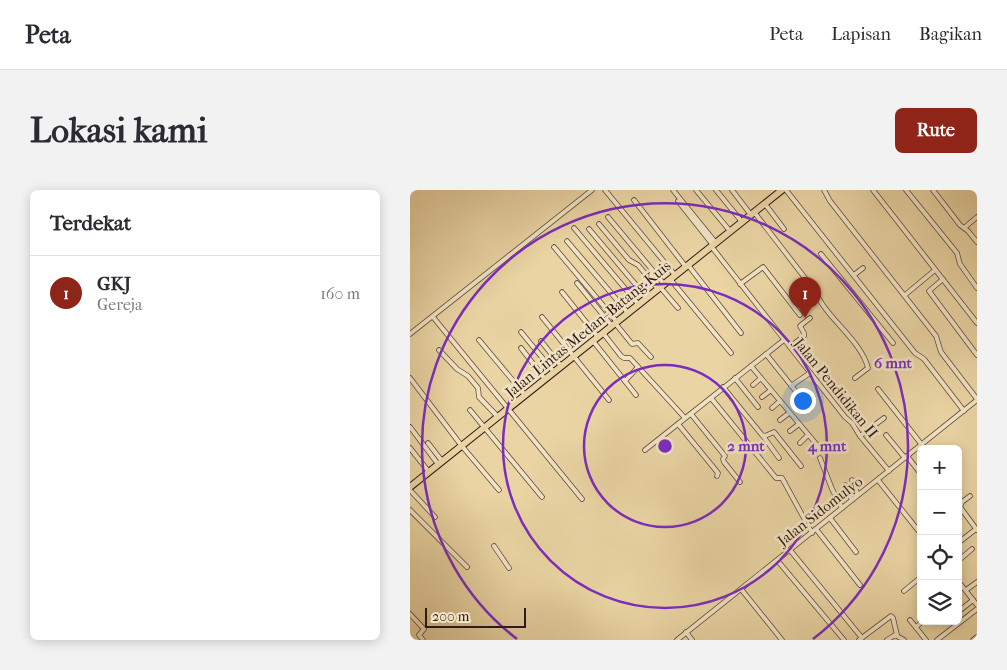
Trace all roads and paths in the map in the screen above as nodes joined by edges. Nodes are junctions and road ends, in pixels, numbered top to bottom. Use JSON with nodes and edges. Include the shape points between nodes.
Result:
{"nodes":[{"id":1,"x":592,"y":190,"type":"edge"},
{"id":2,"x":605,"y":190,"type":"edge"},
{"id":3,"x":673,"y":190,"type":"edge"},
{"id":4,"x":696,"y":190,"type":"edge"},
{"id":5,"x":716,"y":190,"type":"edge"},
{"id":6,"x":732,"y":190,"type":"edge"},
{"id":7,"x":824,"y":190,"type":"edge"},
{"id":8,"x":873,"y":190,"type":"edge"},
{"id":9,"x":906,"y":190,"type":"edge"},
{"id":10,"x":933,"y":190,"type":"edge"},
{"id":11,"x":781,"y":191,"type":"edge"},
{"id":12,"x":634,"y":200,"type":"dead end"},
{"id":13,"x":678,"y":201,"type":"dead end"},
{"id":14,"x":765,"y":204,"type":"junction"},
{"id":15,"x":752,"y":213,"type":"junction"},
{"id":16,"x":608,"y":217,"type":"dead end"},
{"id":17,"x":977,"y":217,"type":"edge"},
{"id":18,"x":742,"y":222,"type":"junction"},
{"id":19,"x":599,"y":224,"type":"dead end"},
{"id":20,"x":574,"y":228,"type":"dead end"},
{"id":21,"x":964,"y":228,"type":"junction"},
{"id":22,"x":589,"y":229,"type":"dead end"},
{"id":23,"x":784,"y":229,"type":"dead end"},
{"id":24,"x":730,"y":232,"type":"junction"},
{"id":25,"x":566,"y":241,"type":"dead end"},
{"id":26,"x":977,"y":242,"type":"edge"},
{"id":27,"x":713,"y":245,"type":"junction"},
{"id":28,"x":554,"y":247,"type":"dead end"},
{"id":29,"x":821,"y":254,"type":"dead end"},
{"id":30,"x":687,"y":266,"type":"junction"},
{"id":31,"x":864,"y":268,"type":"dead end"},
{"id":32,"x":936,"y":270,"type":"junction"},
{"id":33,"x":854,"y":275,"type":"junction"},
{"id":34,"x":943,"y":279,"type":"junction"},
{"id":35,"x":577,"y":283,"type":"dead end"},
{"id":36,"x":666,"y":283,"type":"junction"},
{"id":37,"x":740,"y":284,"type":"junction"},
{"id":38,"x":863,"y":288,"type":"junction"},
{"id":39,"x":977,"y":288,"type":"edge"},
{"id":40,"x":562,"y":292,"type":"dead end"},
{"id":41,"x":855,"y":295,"type":"junction"},
{"id":42,"x":905,"y":295,"type":"junction"},
{"id":43,"x":647,"y":298,"type":"junction"},
{"id":44,"x":639,"y":305,"type":"junction"},
{"id":45,"x":678,"y":308,"type":"dead end"},
{"id":46,"x":628,"y":313,"type":"junction"},
{"id":47,"x":800,"y":315,"type":"dead end"},
{"id":48,"x":433,"y":317,"type":"junction"},
{"id":49,"x":542,"y":317,"type":"dead end"},
{"id":50,"x":810,"y":318,"type":"dead end"},
{"id":51,"x":977,"y":323,"type":"edge"},
{"id":52,"x":615,"y":324,"type":"junction"},
{"id":53,"x":521,"y":332,"type":"dead end"},
{"id":54,"x":741,"y":333,"type":"dead end"},
{"id":55,"x":410,"y":334,"type":"edge"},
{"id":56,"x":598,"y":337,"type":"junction"},
{"id":57,"x":479,"y":340,"type":"dead end"},
{"id":58,"x":784,"y":340,"type":"junction"},
{"id":59,"x":541,"y":341,"type":"dead end"},
{"id":60,"x":893,"y":343,"type":"dead end"},
{"id":61,"x":790,"y":347,"type":"junction"},
{"id":62,"x":521,"y":348,"type":"dead end"},
{"id":63,"x":439,"y":350,"type":"dead end"},
{"id":64,"x":731,"y":353,"type":"dead end"},
{"id":65,"x":766,"y":354,"type":"junction"},
{"id":66,"x":977,"y":355,"type":"edge"},
{"id":67,"x":573,"y":357,"type":"junction"},
{"id":68,"x":651,"y":357,"type":"dead end"},
{"id":69,"x":561,"y":366,"type":"junction"},
{"id":70,"x":751,"y":366,"type":"junction"},
{"id":71,"x":638,"y":367,"type":"junction"},
{"id":72,"x":554,"y":372,"type":"junction"},
{"id":73,"x":810,"y":373,"type":"junction"},
{"id":74,"x":410,"y":378,"type":"edge"},
{"id":75,"x":736,"y":378,"type":"junction"},
{"id":76,"x":761,"y":378,"type":"junction"},
{"id":77,"x":855,"y":378,"type":"dead end"},
{"id":78,"x":546,"y":379,"type":"junction"},
{"id":79,"x":625,"y":381,"type":"junction"},
{"id":80,"x":753,"y":385,"type":"dead end"},
{"id":81,"x":791,"y":386,"type":"junction"},
{"id":82,"x":723,"y":388,"type":"junction"},
{"id":83,"x":878,"y":389,"type":"dead end"},
{"id":84,"x":771,"y":390,"type":"junction"},
{"id":85,"x":526,"y":395,"type":"junction"},
{"id":86,"x":636,"y":395,"type":"dead end"},
{"id":87,"x":762,"y":397,"type":"dead end"},
{"id":88,"x":711,"y":398,"type":"junction"},
{"id":89,"x":609,"y":400,"type":"dead end"},
{"id":90,"x":977,"y":400,"type":"edge"},
{"id":91,"x":780,"y":401,"type":"junction"},
{"id":92,"x":758,"y":407,"type":"dead end"},
{"id":93,"x":509,"y":408,"type":"junction"},
{"id":94,"x":772,"y":408,"type":"dead end"},
{"id":95,"x":810,"y":409,"type":"dead end"},
{"id":96,"x":470,"y":410,"type":"dead end"},
{"id":97,"x":964,"y":411,"type":"junction"},
{"id":98,"x":789,"y":412,"type":"junction"},
{"id":99,"x":691,"y":414,"type":"junction"},
{"id":100,"x":498,"y":417,"type":"junction"},
{"id":101,"x":685,"y":418,"type":"junction"},
{"id":102,"x":884,"y":418,"type":"dead end"},
{"id":103,"x":780,"y":420,"type":"dead end"},
{"id":104,"x":678,"y":424,"type":"junction"},
{"id":105,"x":799,"y":424,"type":"junction"},
{"id":106,"x":410,"y":427,"type":"edge"},
{"id":107,"x":484,"y":427,"type":"junction"},
{"id":108,"x":790,"y":431,"type":"dead end"},
{"id":109,"x":808,"y":435,"type":"junction"},
{"id":110,"x":886,"y":435,"type":"dead end"},
{"id":111,"x":763,"y":436,"type":"junction"},
{"id":112,"x":860,"y":436,"type":"junction"},
{"id":113,"x":800,"y":442,"type":"dead end"},
{"id":114,"x":428,"y":443,"type":"dead end"},
{"id":115,"x":817,"y":445,"type":"dead end"},
{"id":116,"x":922,"y":445,"type":"joint"},
{"id":117,"x":461,"y":446,"type":"junction"},
{"id":118,"x":410,"y":448,"type":"edge"},
{"id":119,"x":917,"y":449,"type":"edge"},
{"id":120,"x":645,"y":450,"type":"dead end"},
{"id":121,"x":906,"y":457,"type":"junction"},
{"id":122,"x":779,"y":458,"type":"dead end"},
{"id":123,"x":820,"y":458,"type":"dead end"},
{"id":124,"x":440,"y":462,"type":"junction"},
{"id":125,"x":801,"y":466,"type":"dead end"},
{"id":126,"x":917,"y":469,"type":"edge"},
{"id":127,"x":889,"y":471,"type":"junction"},
{"id":128,"x":429,"y":472,"type":"junction"},
{"id":129,"x":717,"y":476,"type":"dead end"},
{"id":130,"x":852,"y":480,"type":"dead end"},
{"id":131,"x":878,"y":480,"type":"junction"},
{"id":132,"x":740,"y":482,"type":"dead end"},
{"id":133,"x":844,"y":485,"type":"dead end"},
{"id":134,"x":411,"y":486,"type":"edge"},
{"id":135,"x":498,"y":490,"type":"dead end"},
{"id":136,"x":859,"y":495,"type":"junction"},
{"id":137,"x":970,"y":496,"type":"dead end"},
{"id":138,"x":542,"y":497,"type":"dead end"},
{"id":139,"x":582,"y":499,"type":"dead end"},
{"id":140,"x":852,"y":500,"type":"junction"},
{"id":141,"x":842,"y":508,"type":"junction"},
{"id":142,"x":410,"y":510,"type":"edge"},
{"id":143,"x":435,"y":517,"type":"dead end"},
{"id":144,"x":830,"y":518,"type":"junction"},
{"id":145,"x":917,"y":528,"type":"edge"},
{"id":146,"x":816,"y":529,"type":"junction"},
{"id":147,"x":976,"y":530,"type":"edge"},
{"id":148,"x":812,"y":532,"type":"junction"},
{"id":149,"x":962,"y":540,"type":"edge"},
{"id":150,"x":494,"y":546,"type":"dead end"},
{"id":151,"x":972,"y":549,"type":"dead end"},
{"id":152,"x":790,"y":550,"type":"junction"},
{"id":153,"x":856,"y":552,"type":"dead end"},
{"id":154,"x":962,"y":557,"type":"edge"},
{"id":155,"x":777,"y":560,"type":"junction"},
{"id":156,"x":467,"y":567,"type":"dead end"},
{"id":157,"x":510,"y":568,"type":"dead end"},
{"id":158,"x":917,"y":580,"type":"edge"},
{"id":159,"x":977,"y":582,"type":"edge"},
{"id":160,"x":860,"y":585,"type":"dead end"},
{"id":161,"x":962,"y":586,"type":"edge"},
{"id":162,"x":741,"y":589,"type":"junction"},
{"id":163,"x":965,"y":589,"type":"junction"},
{"id":164,"x":904,"y":591,"type":"dead end"},
{"id":165,"x":962,"y":591,"type":"edge"},
{"id":166,"x":973,"y":600,"type":"junction"},
{"id":167,"x":977,"y":607,"type":"edge"},
{"id":168,"x":962,"y":609,"type":"edge"},
{"id":169,"x":410,"y":614,"type":"edge"},
{"id":170,"x":910,"y":620,"type":"dead end"},
{"id":171,"x":918,"y":625,"type":"edge"},
{"id":172,"x":916,"y":627,"type":"junction"},
{"id":173,"x":686,"y":632,"type":"junction"},
{"id":174,"x":897,"y":635,"type":"junction"},
{"id":175,"x":977,"y":637,"type":"edge"},
{"id":176,"x":860,"y":639,"type":"edge"},
{"id":177,"x":423,"y":640,"type":"edge"},
{"id":178,"x":677,"y":640,"type":"edge"},
{"id":179,"x":692,"y":640,"type":"edge"},
{"id":180,"x":782,"y":640,"type":"edge"},
{"id":181,"x":844,"y":640,"type":"edge"},
{"id":182,"x":887,"y":640,"type":"edge"},
{"id":183,"x":904,"y":640,"type":"edge"},
{"id":184,"x":926,"y":640,"type":"edge"},
{"id":185,"x":937,"y":640,"type":"edge"},
{"id":186,"x":973,"y":640,"type":"edge"}],
"edges":[{"from":1,"to":48,"type":"street"},
{"from":2,"to":36,"type":"street"},
{"from":3,"to":27,"type":"street"},
{"from":4,"to":24,"type":"street"},
{"from":5,"to":18,"type":"street"},
{"from":6,"to":15,"type":"street"},
{"from":7,"to":42,"type":"street"},
{"from":8,"to":32,"type":"street"},
{"from":9,"to":39,"type":"street","via":[[957,253],[960,264]]},
{"from":10,"to":21,"type":"street"},
{"from":11,"to":14,"type":"highway","name":"Jalan Lintas Medan–Batang Kuis"},
{"from":11,"to":33,"type":"street"},
{"from":12,"to":30,"type":"street"},
{"from":13,"to":27,"type":"street"},
{"from":14,"to":15,"type":"highway","name":"Jalan Lintas Medan–Batang Kuis"},
{"from":14,"to":23,"type":"street"},
{"from":15,"to":18,"type":"highway","name":"Jalan Lintas Medan–Batang Kuis"},
{"from":15,"to":77,"type":"street","via":[[815,291],[821,304],[868,366]]},
{"from":16,"to":36,"type":"street"},
{"from":17,"to":21,"type":"street"},
{"from":18,"to":24,"type":"highway","name":"Jalan Lintas Medan–Batang Kuis"},
{"from":19,"to":36,"type":"street","via":[[629,260]]},
{"from":20,"to":44,"type":"street"},
{"from":21,"to":26,"type":"street"},
{"from":22,"to":43,"type":"street"},
{"from":24,"to":27,"type":"highway","name":"Jalan Lintas Medan–Batang Kuis"},
{"from":25,"to":46,"type":"street"},
{"from":27,"to":30,"type":"highway","name":"Jalan Lintas Medan–Batang Kuis"},
{"from":27,"to":37,"type":"street","name":"Jalan Pendidikan II"},
{"from":28,"to":52,"type":"street"},
{"from":29,"to":41,"type":"street"},
{"from":30,"to":36,"type":"highway","name":"Jalan Lintas Medan–Batang Kuis"},
{"from":30,"to":54,"type":"street"},
{"from":31,"to":33,"type":"street"},
{"from":32,"to":34,"type":"street"},
{"from":32,"to":42,"type":"street"},
{"from":33,"to":38,"type":"street"},
{"from":34,"to":51,"type":"street"},
{"from":34,"to":66,"type":"street","via":[[929,292]]},
{"from":35,"to":52,"type":"street"},
{"from":36,"to":43,"type":"highway","name":"Jalan Lintas Medan–Batang Kuis"},
{"from":36,"to":45,"type":"street"},
{"from":36,"to":64,"type":"street"},
{"from":37,"to":47,"type":"street","via":[[763,267]]},
{"from":37,"to":58,"type":"street","name":"Jalan Pendidikan II"},
{"from":38,"to":41,"type":"street"},
{"from":38,"to":97,"type":"street"},
{"from":40,"to":56,"type":"street"},
{"from":41,"to":60,"type":"street"},
{"from":42,"to":90,"type":"street","via":[[936,336],[941,352]]},
{"from":43,"to":44,"type":"highway","name":"Jalan Lintas Medan–Batang Kuis"},
{"from":44,"to":46,"type":"highway","name":"Jalan Lintas Medan–Batang Kuis"},
{"from":46,"to":52,"type":"highway","name":"Jalan Lintas Medan–Batang Kuis"},
{"from":48,"to":55,"type":"street"},
{"from":48,"to":93,"type":"street"},
{"from":49,"to":67,"type":"street"},
{"from":50,"to":61,"type":"street","via":[[800,326],[804,336]]},
{"from":52,"to":56,"type":"highway","name":"Jalan Lintas Medan–Batang Kuis"},
{"from":52,"to":68,"type":"street","via":[[632,344],[638,343]]},
{"from":53,"to":72,"type":"street"},
{"from":56,"to":67,"type":"highway","name":"Jalan Lintas Medan–Batang Kuis"},
{"from":56,"to":71,"type":"street"},
{"from":56,"to":79,"type":"street"},
{"from":57,"to":85,"type":"street"},
{"from":58,"to":61,"type":"street","name":"Jalan Pendidikan II"},
{"from":58,"to":65,"type":"street"},
{"from":59,"to":69,"type":"street"},
{"from":61,"to":73,"type":"street","name":"Jalan Pendidikan II"},
{"from":62,"to":78,"type":"street"},
{"from":63,"to":100,"type":"street","via":[[468,376],[478,388],[479,396]]},
{"from":65,"to":70,"type":"street"},
{"from":65,"to":81,"type":"street"},
{"from":67,"to":69,"type":"highway","name":"Jalan Lintas Medan–Batang Kuis"},
{"from":67,"to":89,"type":"street"},
{"from":69,"to":72,"type":"highway","name":"Jalan Lintas Medan–Batang Kuis"},
{"from":70,"to":75,"type":"street"},
{"from":70,"to":76,"type":"street"},
{"from":71,"to":79,"type":"street"},
{"from":71,"to":101,"type":"street"},
{"from":72,"to":78,"type":"highway","name":"Jalan Lintas Medan–Batang Kuis"},
{"from":73,"to":81,"type":"street"},
{"from":73,"to":112,"type":"street","name":"Jalan Pendidikan II"},
{"from":74,"to":117,"type":"street"},
{"from":75,"to":82,"type":"street"},
{"from":75,"to":92,"type":"street"},
{"from":76,"to":80,"type":"street"},
{"from":76,"to":84,"type":"street"},
{"from":78,"to":85,"type":"highway","name":"Jalan Lintas Medan–Batang Kuis"},
{"from":79,"to":86,"type":"street"},
{"from":81,"to":95,"type":"street"},
{"from":82,"to":88,"type":"street"},
{"from":82,"to":111,"type":"street"},
{"from":83,"to":116,"type":"street"},
{"from":84,"to":87,"type":"street"},
{"from":84,"to":91,"type":"street"},
{"from":85,"to":93,"type":"highway","name":"Jalan Lintas Medan–Batang Kuis"},
{"from":88,"to":99,"type":"street"},
{"from":88,"to":148,"type":"street","via":[[776,478],[782,478]]},
{"from":90,"to":97,"type":"street","name":"Jalan Sidomulyo"},
{"from":91,"to":94,"type":"street"},
{"from":91,"to":98,"type":"street"},
{"from":93,"to":100,"type":"highway","name":"Jalan Lintas Medan–Batang Kuis"},
{"from":93,"to":139,"type":"street"},
{"from":96,"to":107,"type":"street"},
{"from":97,"to":116,"type":"street","name":"Jalan Sidomulyo"},
{"from":98,"to":103,"type":"street"},
{"from":98,"to":105,"type":"street"},
{"from":99,"to":101,"type":"street"},
{"from":99,"to":132,"type":"street","via":[[725,456],[724,462]]},
{"from":100,"to":107,"type":"highway","name":"Jalan Lintas Medan–Batang Kuis"},
{"from":101,"to":104,"type":"street"},
{"from":102,"to":112,"type":"street"},
{"from":104,"to":120,"type":"street"},
{"from":104,"to":129,"type":"street","via":[[718,473]]},
{"from":105,"to":108,"type":"street"},
{"from":105,"to":109,"type":"street"},
{"from":106,"to":124,"type":"street"},
{"from":107,"to":117,"type":"highway","name":"Jalan Lintas Medan–Batang Kuis"},
{"from":107,"to":138,"type":"street"},
{"from":109,"to":113,"type":"street"},
{"from":109,"to":115,"type":"street"},
{"from":110,"to":121,"type":"street"},
{"from":111,"to":122,"type":"street"},
{"from":111,"to":125,"type":"street","via":[[774,432]]},
{"from":112,"to":127,"type":"street","name":"Jalan Pendidikan II"},
{"from":114,"to":124,"type":"street"},
{"from":117,"to":124,"type":"highway","name":"Jalan Lintas Medan–Batang Kuis"},
{"from":117,"to":135,"type":"street"},
{"from":118,"to":128,"type":"street"},
{"from":119,"to":121,"type":"street","name":"Jalan Sidomulyo"},
{"from":121,"to":126,"type":"street"},
{"from":121,"to":127,"type":"street","name":"Jalan Sidomulyo"},
{"from":123,"to":141,"type":"street"},
{"from":124,"to":128,"type":"highway","name":"Jalan Lintas Medan–Batang Kuis"},
{"from":127,"to":131,"type":"street","name":"Jalan Sidomulyo"},
{"from":128,"to":134,"type":"highway","name":"Jalan Lintas Medan–Batang Kuis"},
{"from":130,"to":136,"type":"street"},
{"from":131,"to":136,"type":"street","name":"Jalan Sidomulyo"},
{"from":131,"to":145,"type":"street"},
{"from":133,"to":140,"type":"street"},
{"from":134,"to":143,"type":"street"},
{"from":136,"to":140,"type":"street","name":"Jalan Sidomulyo"},
{"from":137,"to":147,"type":"street","via":[[960,506]]},
{"from":140,"to":141,"type":"street","name":"Jalan Sidomulyo"},
{"from":141,"to":144,"type":"street","name":"Jalan Sidomulyo"},
{"from":142,"to":156,"type":"street"},
{"from":144,"to":146,"type":"street","name":"Jalan Sidomulyo"},
{"from":144,"to":153,"type":"street"},
{"from":146,"to":148,"type":"street","name":"Jalan Sidomulyo"},
{"from":146,"to":160,"type":"street"},
{"from":147,"to":149,"type":"street"},
{"from":148,"to":152,"type":"street","name":"Jalan Sidomulyo"},
{"from":150,"to":157,"type":"street"},
{"from":151,"to":154,"type":"street"},
{"from":152,"to":155,"type":"street","name":"Jalan Sidomulyo"},
{"from":152,"to":176,"type":"street"},
{"from":155,"to":162,"type":"street","name":"Jalan Sidomulyo"},
{"from":155,"to":181,"type":"street"},
{"from":158,"to":164,"type":"street"},
{"from":159,"to":163,"type":"street"},
{"from":161,"to":163,"type":"street"},
{"from":162,"to":173,"type":"street","name":"Jalan Sidomulyo"},
{"from":162,"to":180,"type":"street"},
{"from":163,"to":165,"type":"street"},
{"from":163,"to":166,"type":"street"},
{"from":166,"to":167,"type":"street"},
{"from":166,"to":168,"type":"street"},
{"from":167,"to":185,"type":"street"},
{"from":169,"to":177,"type":"street","via":[[424,630],[419,635]]},
{"from":170,"to":172,"type":"street"},
{"from":171,"to":172,"type":"street"},
{"from":172,"to":184,"type":"street"},
{"from":173,"to":178,"type":"street","name":"Jalan Sidomulyo"},
{"from":173,"to":179,"type":"street"},
{"from":174,"to":176,"type":"street","via":[[891,616]]},
{"from":174,"to":182,"type":"street"},
{"from":174,"to":183,"type":"street"},
{"from":175,"to":186,"type":"street"}]}
